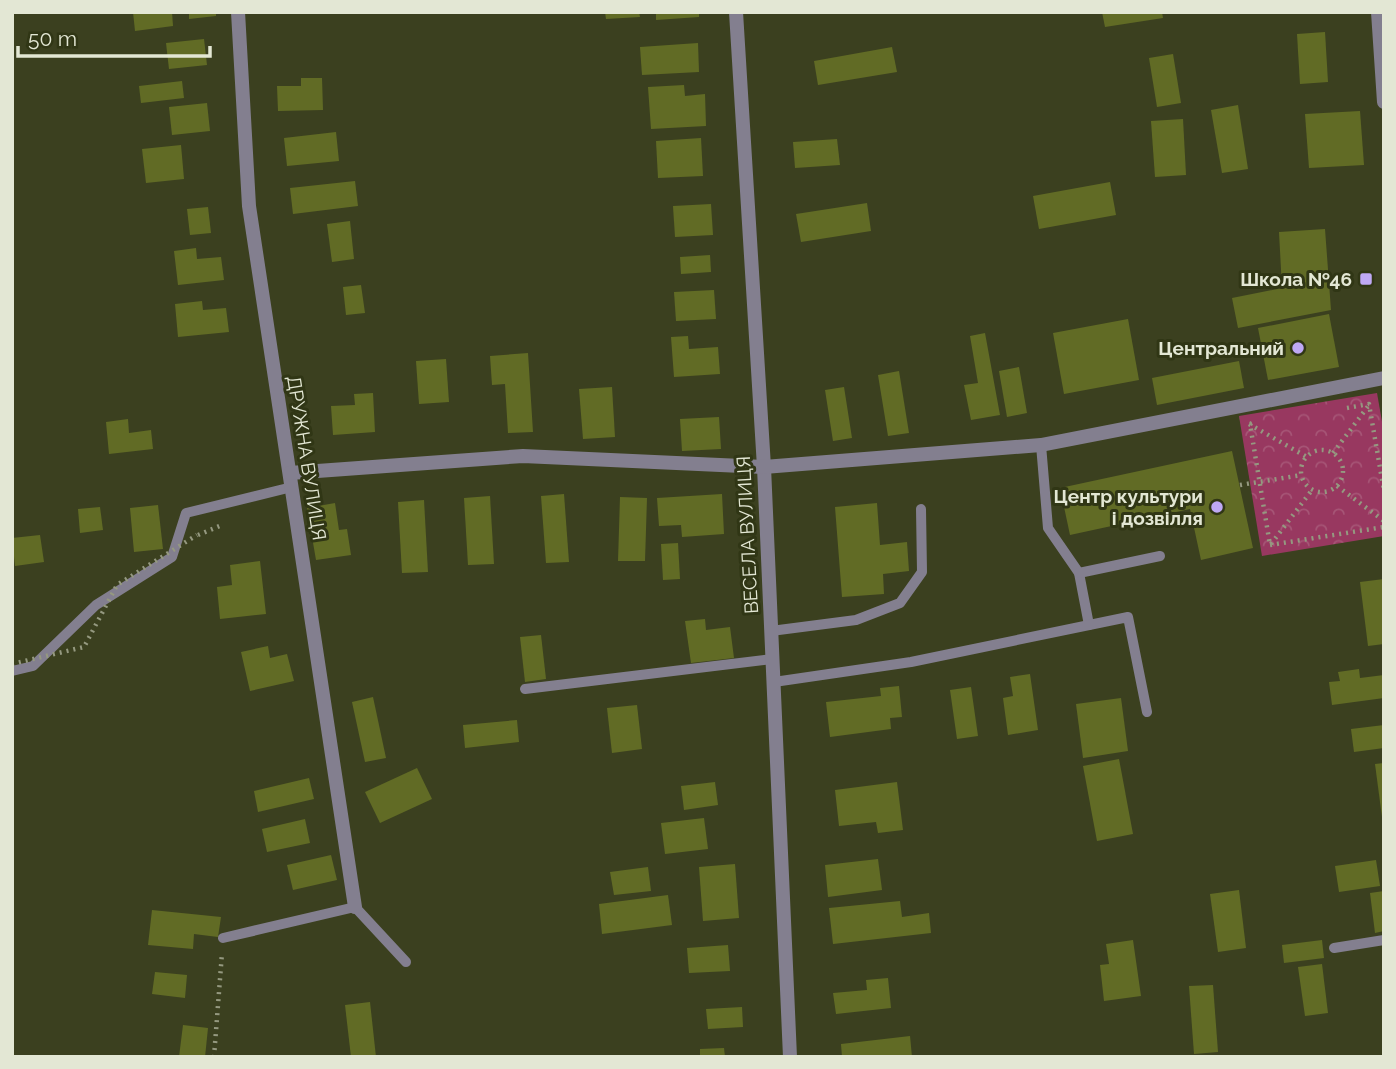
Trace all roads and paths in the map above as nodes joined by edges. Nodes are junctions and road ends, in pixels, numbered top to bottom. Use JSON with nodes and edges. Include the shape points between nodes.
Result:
{"nodes":[{"id":1,"x":238,"y":12,"type":"edge"},
{"id":2,"x":736,"y":12,"type":"edge"},
{"id":3,"x":1378,"y":12,"type":"edge"},
{"id":4,"x":1384,"y":102,"type":"edge"},
{"id":5,"x":1384,"y":378,"type":"edge"},
{"id":6,"x":1377,"y":395,"type":"dead end"},
{"id":7,"x":1369,"y":404,"type":"junction"},
{"id":8,"x":1224,"y":409,"type":"junction"},
{"id":9,"x":1250,"y":424,"type":"junction"},
{"id":10,"x":1041,"y":445,"type":"junction"},
{"id":11,"x":1333,"y":453,"type":"junction"},
{"id":12,"x":1307,"y":457,"type":"junction"},
{"id":13,"x":764,"y":467,"type":"junction"},
{"id":14,"x":1302,"y":475,"type":"junction"},
{"id":15,"x":291,"y":480,"type":"junction"},
{"id":16,"x":1260,"y":482,"type":"junction"},
{"id":17,"x":1240,"y":485,"type":"dead end"},
{"id":18,"x":1337,"y":486,"type":"junction"},
{"id":19,"x":1312,"y":489,"type":"junction"},
{"id":20,"x":1384,"y":491,"type":"edge"},
{"id":21,"x":921,"y":509,"type":"dead end"},
{"id":22,"x":1384,"y":524,"type":"edge"},
{"id":23,"x":197,"y":535,"type":"dead end"},
{"id":24,"x":1270,"y":545,"type":"junction"},
{"id":25,"x":1160,"y":556,"type":"dead end"},
{"id":26,"x":1079,"y":573,"type":"junction"},
{"id":27,"x":1089,"y":625,"type":"junction"},
{"id":28,"x":771,"y":631,"type":"junction"},
{"id":29,"x":772,"y":659,"type":"junction"},
{"id":30,"x":12,"y":664,"type":"edge"},
{"id":31,"x":12,"y":671,"type":"edge"},
{"id":32,"x":774,"y":682,"type":"junction"},
{"id":33,"x":525,"y":689,"type":"dead end"},
{"id":34,"x":1147,"y":712,"type":"dead end"},
{"id":35,"x":355,"y":907,"type":"junction"},
{"id":36,"x":223,"y":938,"type":"joint"},
{"id":37,"x":1384,"y":940,"type":"edge"},
{"id":38,"x":1334,"y":947,"type":"dead end"},
{"id":39,"x":406,"y":962,"type":"dead end"},
{"id":40,"x":214,"y":1057,"type":"edge"},
{"id":41,"x":790,"y":1057,"type":"edge"}],
"edges":[{"from":1,"to":15,"type":"street","name":"ДРУЖНА ВУЛИЦЯ","via":[[249,206]]},
{"from":2,"to":13,"type":"street","name":"ВЕСЕЛА ВУЛИЦЯ"},
{"from":3,"to":4,"type":"street"},
{"from":5,"to":8,"type":"street"},
{"from":6,"to":7,"type":"path"},
{"from":7,"to":11,"type":"path"},
{"from":7,"to":20,"type":"path"},
{"from":8,"to":9,"type":"path"},
{"from":8,"to":10,"type":"street"},
{"from":9,"to":12,"type":"path"},
{"from":9,"to":16,"type":"path"},
{"from":10,"to":13,"type":"street"},
{"from":10,"to":26,"type":"lane","via":[[1048,528]]},
{"from":11,"to":12,"type":"path","via":[[1319,450]]},
{"from":11,"to":18,"type":"path","via":[[1343,473]]},
{"from":12,"to":14,"type":"path"},
{"from":13,"to":15,"type":"street","via":[[523,456]]},
{"from":13,"to":28,"type":"street","name":"ВЕСЕЛА ВУЛИЦЯ"},
{"from":14,"to":16,"type":"path"},
{"from":14,"to":19,"type":"path"},
{"from":15,"to":31,"type":"lane","via":[[186,513],[172,557],[96,605],[33,666]]},
{"from":15,"to":35,"type":"street","name":"ДРУЖНА ВУЛИЦЯ"},
{"from":16,"to":17,"type":"path"},
{"from":16,"to":24,"type":"path"},
{"from":18,"to":19,"type":"path","via":[[1325,492]]},
{"from":18,"to":22,"type":"path"},
{"from":19,"to":24,"type":"path"},
{"from":21,"to":28,"type":"lane","via":[[922,572],[900,603],[856,620]]},
{"from":22,"to":24,"type":"path"},
{"from":23,"to":30,"type":"path","bridge":true,"via":[[117,585],[84,647]]},
{"from":25,"to":26,"type":"lane"},
{"from":26,"to":27,"type":"lane"},
{"from":27,"to":32,"type":"lane","via":[[911,662]]},
{"from":27,"to":34,"type":"lane","via":[[1128,617]]},
{"from":28,"to":29,"type":"street","name":"ВЕСЕЛА ВУЛИЦЯ"},
{"from":29,"to":32,"type":"street","name":"ВЕСЕЛА ВУЛИЦЯ"},
{"from":29,"to":33,"type":"lane"},
{"from":32,"to":41,"type":"street","name":"ВЕСЕЛА ВУЛИЦЯ"},
{"from":35,"to":36,"type":"lane"},
{"from":35,"to":39,"type":"lane"},
{"from":36,"to":40,"type":"path"},
{"from":37,"to":38,"type":"lane"}]}
